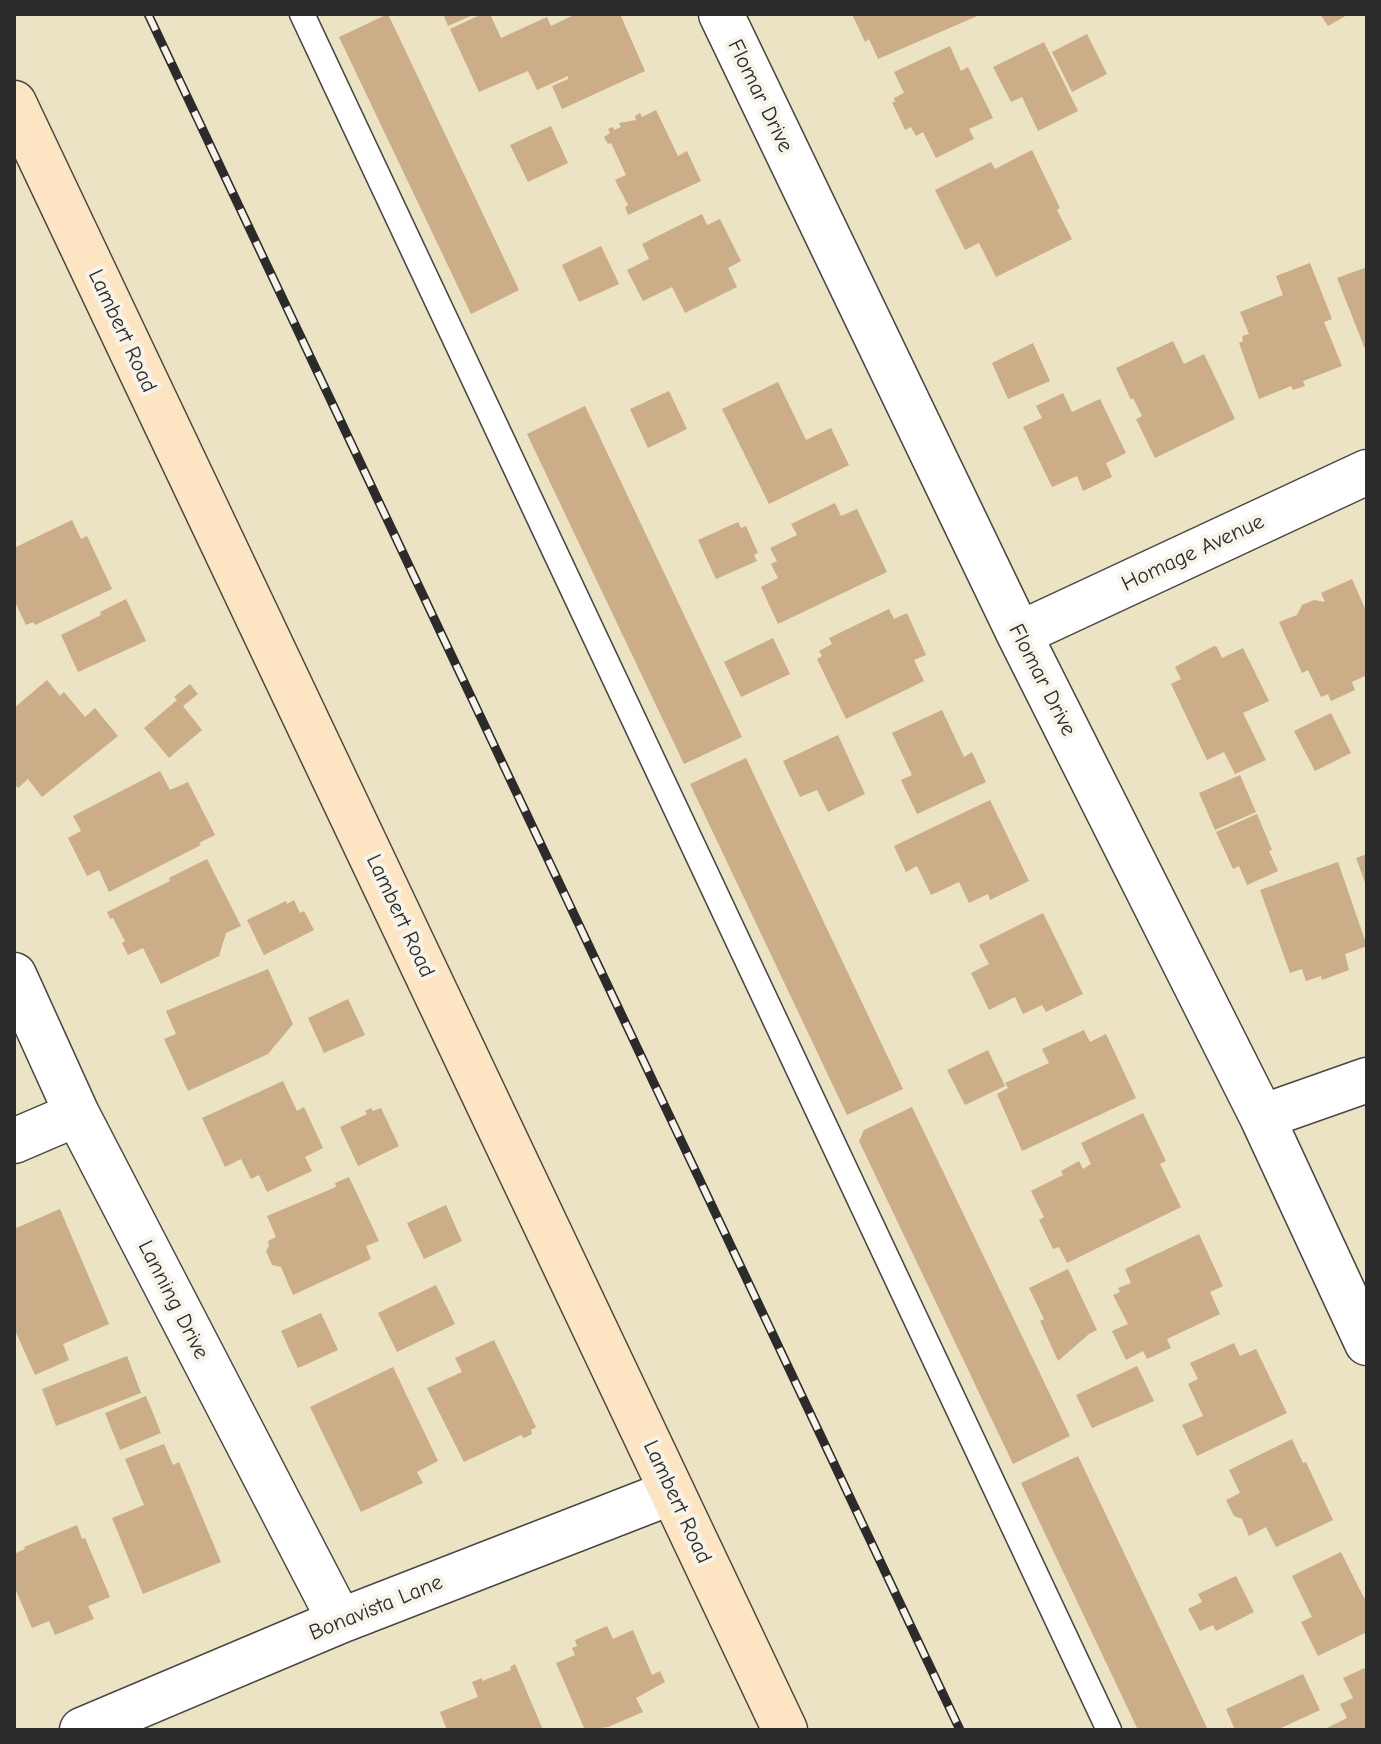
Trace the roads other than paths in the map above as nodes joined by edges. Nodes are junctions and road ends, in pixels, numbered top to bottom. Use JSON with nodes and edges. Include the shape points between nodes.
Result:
{"nodes":[{"id":1,"x":302,"y":14,"type":"edge"},
{"id":2,"x":721,"y":14,"type":"edge"},
{"id":3,"x":14,"y":103,"type":"edge"},
{"id":4,"x":1367,"y":472,"type":"edge"},
{"id":5,"x":1019,"y":634,"type":"junction"},
{"id":6,"x":14,"y":975,"type":"edge"},
{"id":7,"x":1367,"y":1080,"type":"edge"},
{"id":8,"x":77,"y":1114,"type":"junction"},
{"id":9,"x":1262,"y":1117,"type":"junction"},
{"id":10,"x":14,"y":1141,"type":"edge"},
{"id":11,"x":1367,"y":1343,"type":"edge"},
{"id":12,"x":672,"y":1492,"type":"junction"},
{"id":13,"x":340,"y":1621,"type":"junction"},
{"id":14,"x":82,"y":1730,"type":"edge"},
{"id":15,"x":785,"y":1730,"type":"edge"},
{"id":16,"x":1109,"y":1730,"type":"edge"}],
"edges":[{"from":1,"to":16,"type":"lane"},
{"from":2,"to":5,"type":"street","name":"Flomar Drive"},
{"from":3,"to":12,"type":"main road","name":"Lambert Road"},
{"from":4,"to":5,"type":"street","name":"Homage Avenue"},
{"from":5,"to":9,"type":"street","name":"Flomar Drive"},
{"from":6,"to":8,"type":"street","name":"Lanning Drive"},
{"from":7,"to":9,"type":"street"},
{"from":8,"to":10,"type":"street"},
{"from":8,"to":13,"type":"street","name":"Lanning Drive"},
{"from":9,"to":11,"type":"street","name":"Flomar Drive"},
{"from":12,"to":13,"type":"street","name":"Bonavista Lane"},
{"from":12,"to":15,"type":"main road","name":"Lambert Road"},
{"from":13,"to":14,"type":"street","name":"Bonavista Lane"}]}
